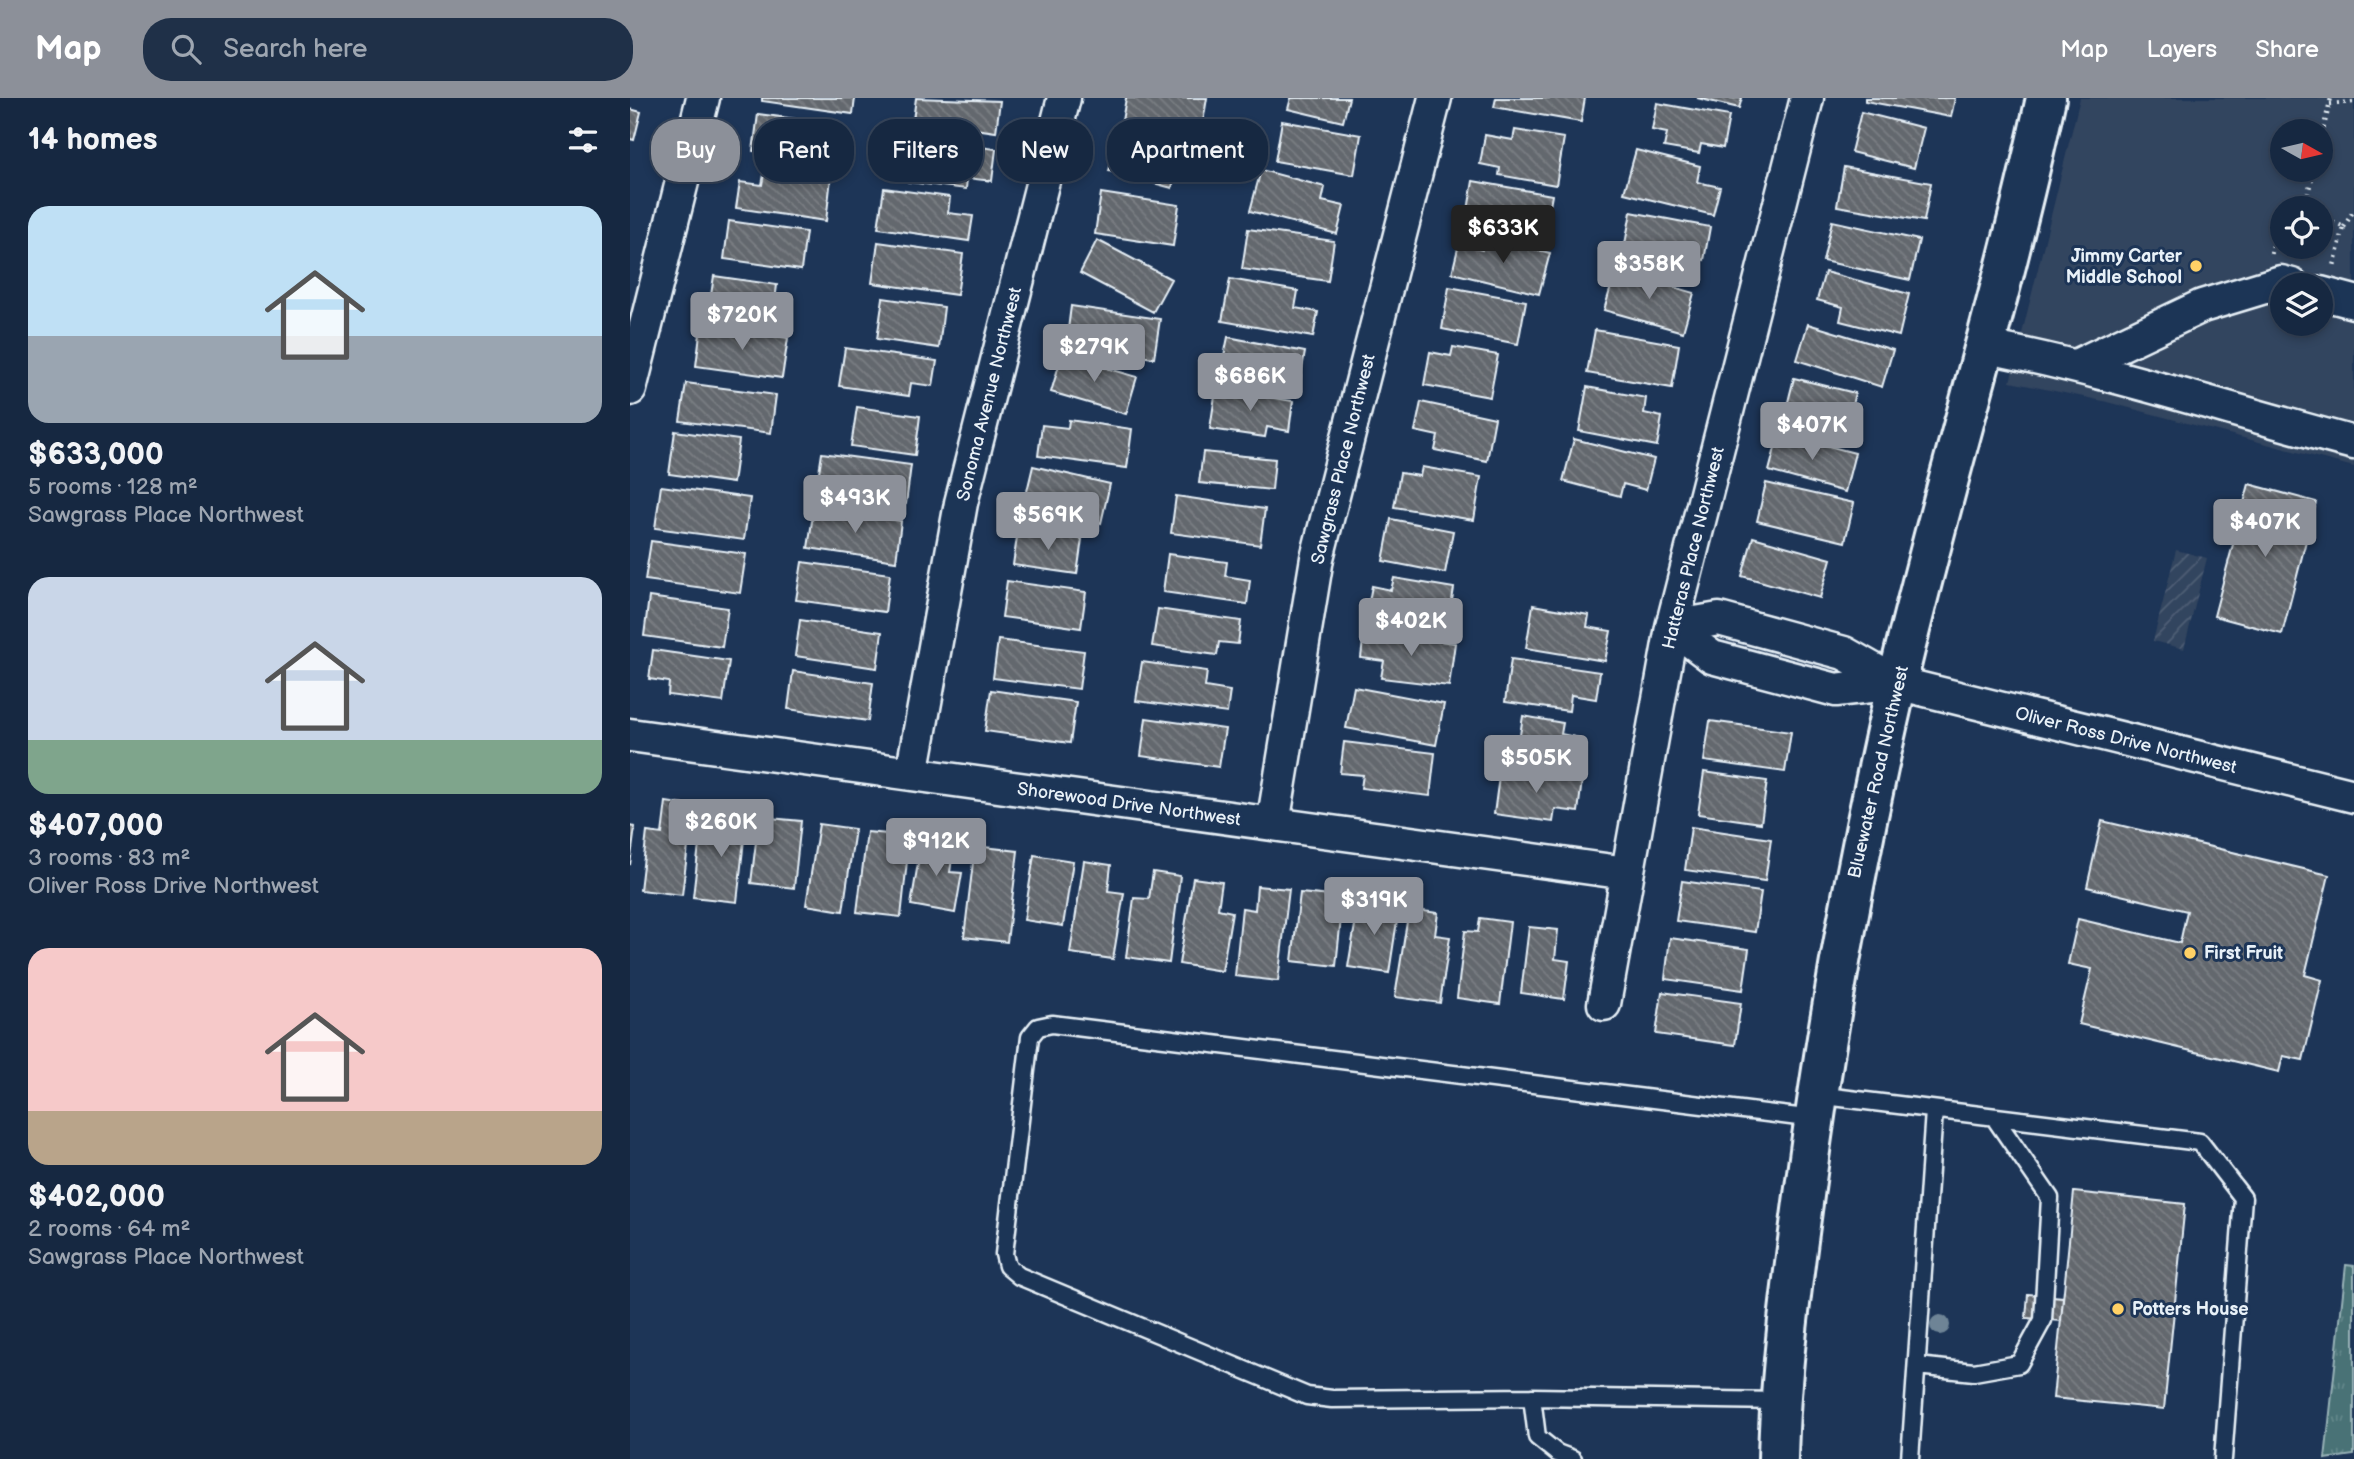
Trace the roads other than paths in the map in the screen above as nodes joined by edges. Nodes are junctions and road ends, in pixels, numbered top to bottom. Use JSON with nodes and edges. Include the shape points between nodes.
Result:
{"nodes":[{"id":1,"x":703,"y":98,"type":"edge"},
{"id":2,"x":1064,"y":98,"type":"edge"},
{"id":3,"x":1435,"y":98,"type":"edge"},
{"id":4,"x":1807,"y":98,"type":"edge"},
{"id":5,"x":2046,"y":98,"type":"edge"},
{"id":6,"x":2270,"y":285,"type":"edge"},
{"id":7,"x":2333,"y":286,"type":"edge"},
{"id":8,"x":2354,"y":302,"type":"edge"},
{"id":9,"x":1987,"y":347,"type":"junction"},
{"id":10,"x":2078,"y":365,"type":"junction"},
{"id":11,"x":630,"y":389,"type":"edge"},
{"id":12,"x":2354,"y":443,"type":"edge"},
{"id":13,"x":1672,"y":626,"type":"junction"},
{"id":14,"x":1897,"y":683,"type":"junction"},
{"id":15,"x":630,"y":736,"type":"edge"},
{"id":16,"x":912,"y":774,"type":"junction"},
{"id":17,"x":2354,"y":796,"type":"edge"},
{"id":18,"x":1273,"y":824,"type":"junction"},
{"id":19,"x":1627,"y":873,"type":"junction"},
{"id":20,"x":1604,"y":1004,"type":"dead end"},
{"id":21,"x":1815,"y":1107,"type":"junction"},
{"id":22,"x":1934,"y":1111,"type":"junction"},
{"id":23,"x":1994,"y":1117,"type":"junction"},
{"id":24,"x":1917,"y":1366,"type":"junction"},
{"id":25,"x":1532,"y":1396,"type":"junction"},
{"id":26,"x":1779,"y":1401,"type":"junction"},
{"id":27,"x":1573,"y":1459,"type":"edge"},
{"id":28,"x":1778,"y":1459,"type":"edge"},
{"id":29,"x":1910,"y":1459,"type":"edge"},
{"id":30,"x":2223,"y":1459,"type":"edge"}],
"edges":[{"from":1,"to":11,"type":"street"},
{"from":2,"to":16,"type":"street","name":"Sonoma Avenue Northwest","via":[[961,503]]},
{"from":3,"to":18,"type":"street","name":"Sawgrass Place Northwest","via":[[1317,558]]},
{"from":4,"to":13,"type":"street","name":"Hatteras Place Northwest"},
{"from":5,"to":9,"type":"street","name":"Bluewater Road Northwest"},
{"from":6,"to":10,"type":"street","via":[[2202,306]]},
{"from":7,"to":8,"type":"street"},
{"from":9,"to":10,"type":"street"},
{"from":9,"to":14,"type":"street","name":"Bluewater Road Northwest"},
{"from":10,"to":12,"type":"street"},
{"from":13,"to":14,"type":"street","name":"Oliver Ross Drive Northwest","via":[[1719,619],[1844,653]]},
{"from":13,"to":19,"type":"street","name":"Hatteras Place Northwest"},
{"from":14,"to":17,"type":"street","name":"Oliver Ross Drive Northwest"},
{"from":14,"to":21,"type":"street","name":"Bluewater Road Northwest","via":[[1854,878]]},
{"from":15,"to":16,"type":"street","name":"Shorewood Drive Northwest"},
{"from":16,"to":18,"type":"street","name":"Shorewood Drive Northwest"},
{"from":18,"to":19,"type":"street","name":"Shorewood Drive Northwest"},
{"from":19,"to":20,"type":"street","name":"Hatteras Place Northwest"},
{"from":21,"to":22,"type":"lane"},
{"from":21,"to":25,"type":"lane","via":[[1052,1024],[1038,1027],[1030,1037],[1004,1254],[1007,1266],[1019,1276],[1307,1396]]},
{"from":21,"to":26,"type":"street","name":"Bluewater Road Northwest"},
{"from":22,"to":23,"type":"lane"},
{"from":22,"to":24,"type":"lane"},
{"from":23,"to":24,"type":"lane","via":[[2050,1198],[2043,1320],[2019,1364],[1974,1372]]},
{"from":23,"to":30,"type":"lane","via":[[2200,1142],[2244,1198]]},
{"from":24,"to":29,"type":"lane"},
{"from":25,"to":26,"type":"lane"},
{"from":25,"to":27,"type":"lane","via":[[1537,1437]]},
{"from":26,"to":28,"type":"street","name":"Bluewater Road Northwest"}]}
